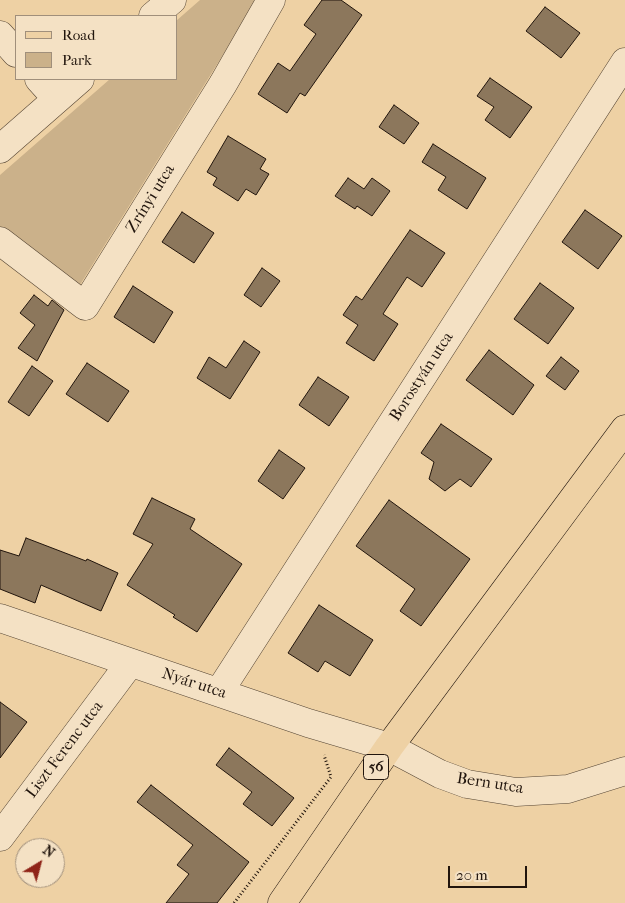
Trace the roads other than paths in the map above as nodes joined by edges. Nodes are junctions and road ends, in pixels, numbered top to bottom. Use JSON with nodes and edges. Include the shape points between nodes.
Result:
{"nodes":[{"id":1,"x":172,"y":0,"type":"edge"},
{"id":2,"x":270,"y":0,"type":"edge"},
{"id":3,"x":154,"y":15,"type":"edge"},
{"id":4,"x":0,"y":35,"type":"edge"},
{"id":5,"x":15,"y":52,"type":"edge"},
{"id":6,"x":625,"y":62,"type":"edge"},
{"id":7,"x":40,"y":80,"type":"edge"},
{"id":8,"x":79,"y":80,"type":"edge"},
{"id":9,"x":57,"y":99,"type":"junction"},
{"id":10,"x":0,"y":148,"type":"edge"},
{"id":11,"x":0,"y":241,"type":"edge"},
{"id":12,"x":625,"y":429,"type":"edge"},
{"id":13,"x":0,"y":618,"type":"edge"},
{"id":14,"x":130,"y":663,"type":"junction"},
{"id":15,"x":219,"y":692,"type":"junction"},
{"id":16,"x":389,"y":747,"type":"junction"},
{"id":17,"x":625,"y":771,"type":"edge"},
{"id":18,"x":0,"y":837,"type":"edge"},
{"id":19,"x":282,"y":903,"type":"edge"}],
"edges":[{"from":1,"to":3,"type":"street"},
{"from":2,"to":11,"type":"street","name":"Zrínyi utca","via":[[224,84],[85,306]]},
{"from":4,"to":5,"type":"street"},
{"from":6,"to":15,"type":"street","name":"Borostyán utca"},
{"from":7,"to":9,"type":"street"},
{"from":8,"to":9,"type":"street"},
{"from":9,"to":10,"type":"street"},
{"from":12,"to":16,"type":"main road","number":"56"},
{"from":13,"to":14,"type":"street","name":"Nyár utca"},
{"from":14,"to":15,"type":"street","name":"Nyár utca"},
{"from":14,"to":18,"type":"street","name":"Liszt Ferenc utca"},
{"from":15,"to":16,"type":"street","name":"Nyár utca"},
{"from":16,"to":17,"type":"street","name":"Bern utca","via":[[440,774],[467,784],[516,792],[568,789]]},
{"from":16,"to":19,"type":"main road","number":"56"}]}
